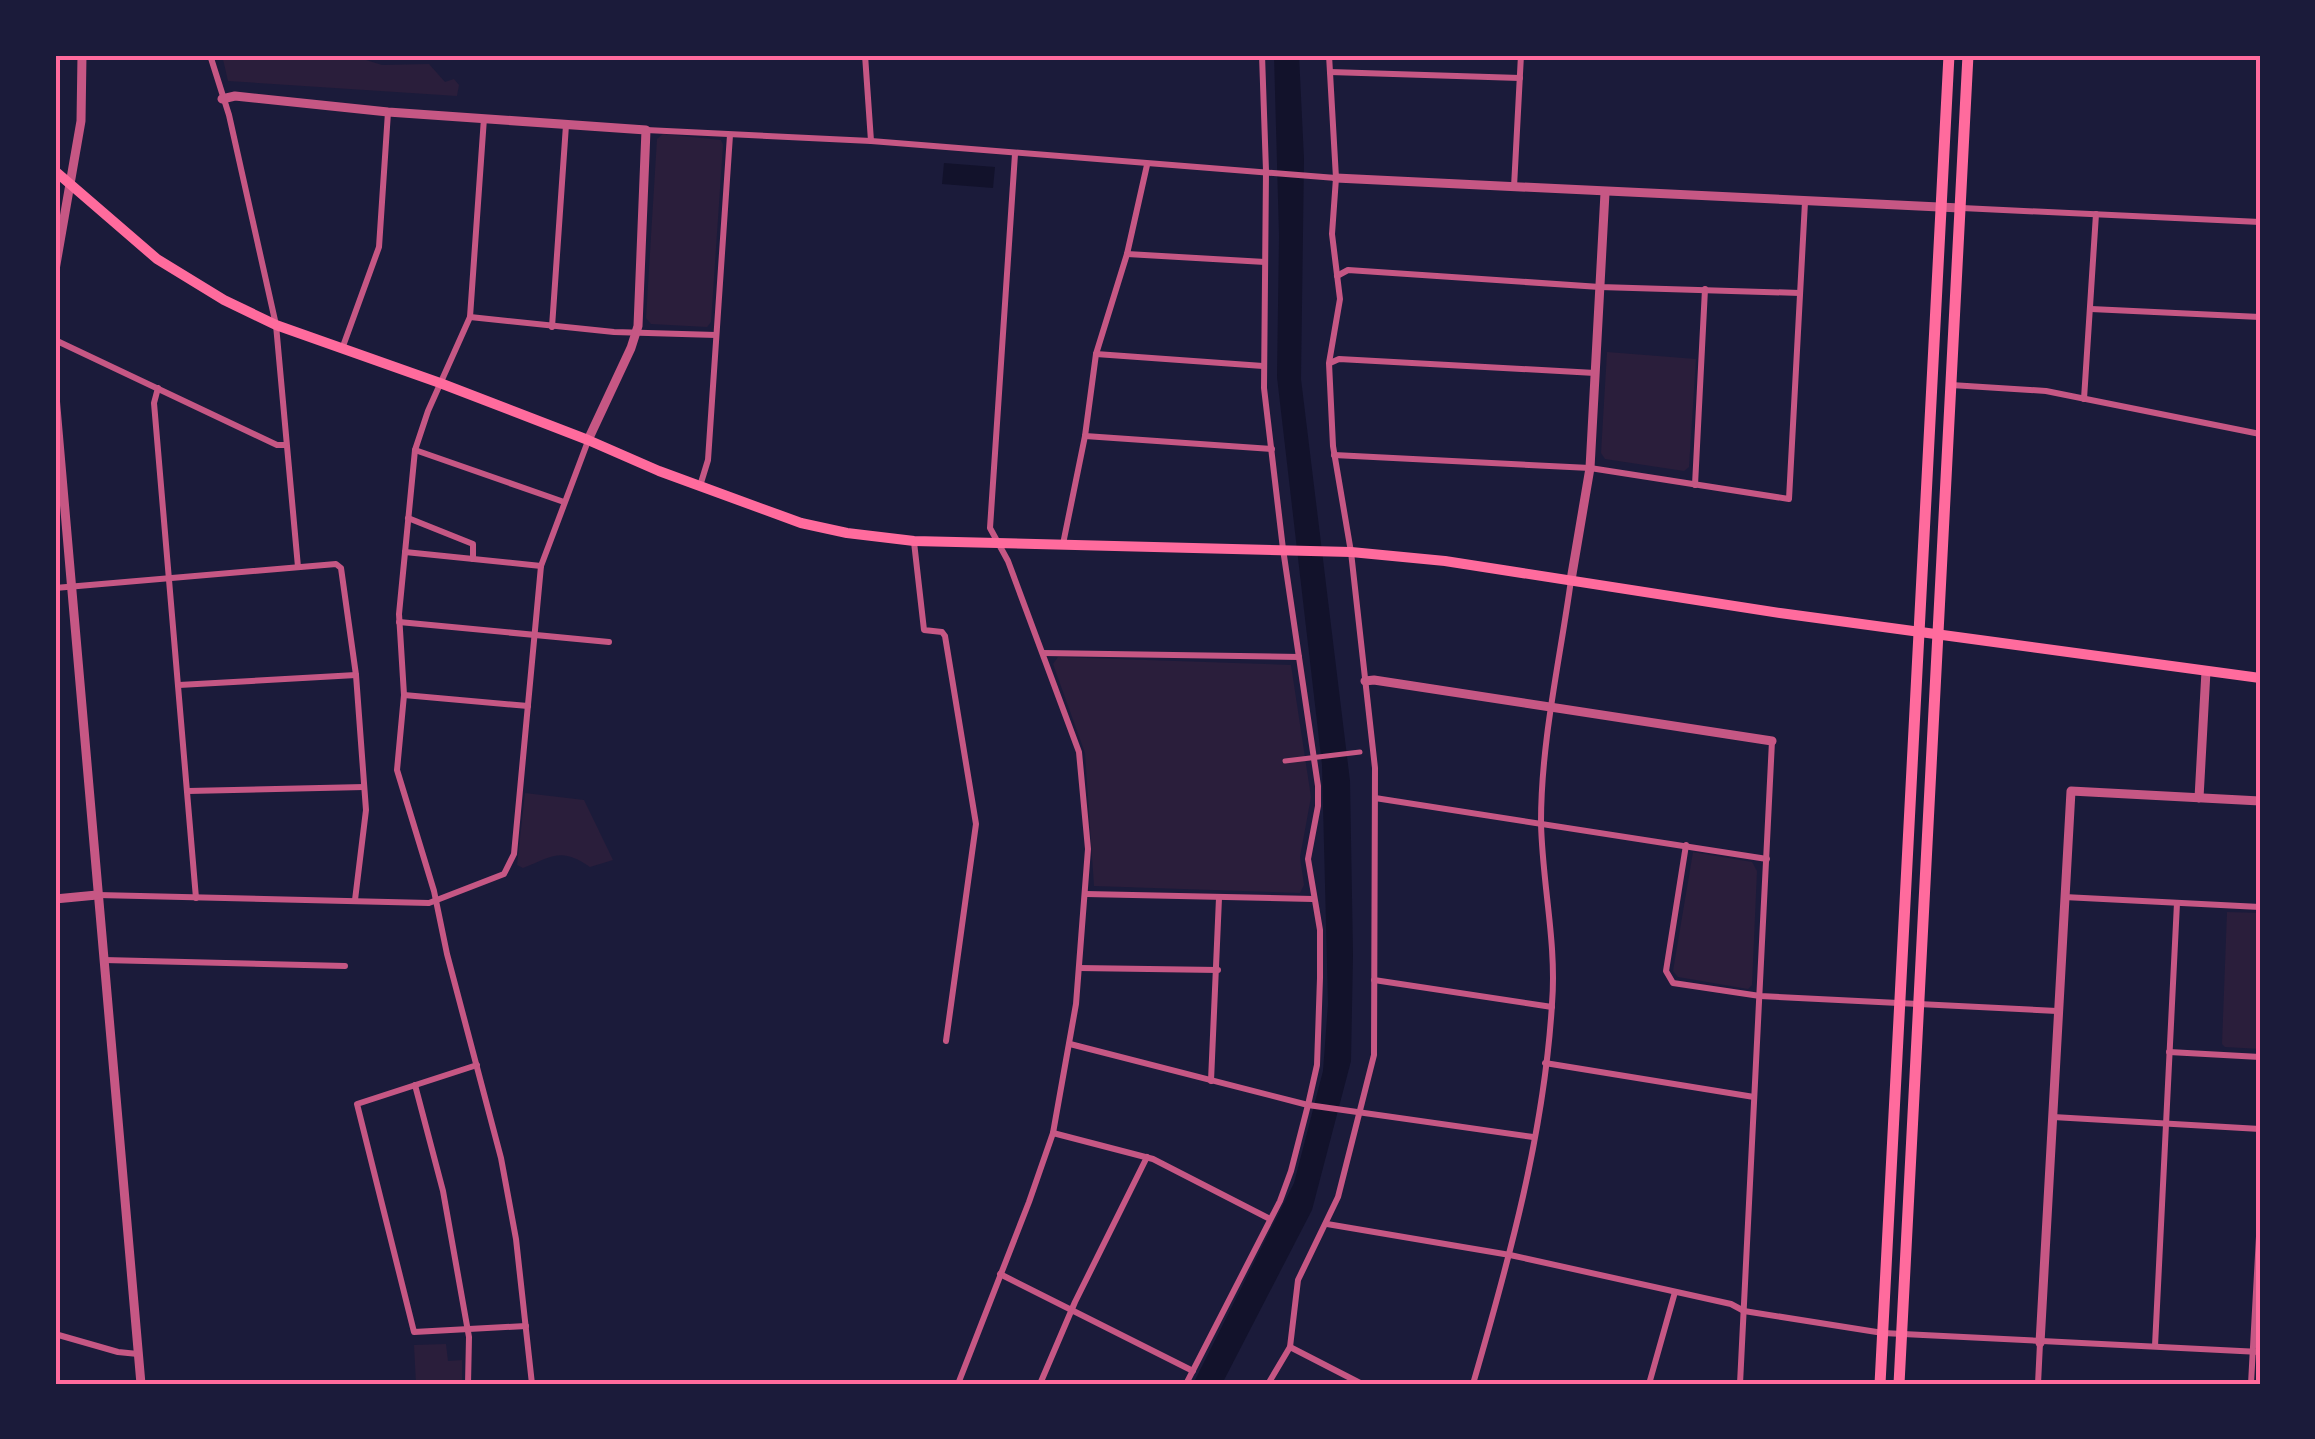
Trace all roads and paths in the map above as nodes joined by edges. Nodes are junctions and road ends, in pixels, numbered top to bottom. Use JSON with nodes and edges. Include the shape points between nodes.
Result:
{"nodes":[{"id":1,"x":82,"y":55,"type":"edge"},
{"id":2,"x":210,"y":55,"type":"edge"},
{"id":3,"x":865,"y":55,"type":"edge"},
{"id":4,"x":1262,"y":55,"type":"edge"},
{"id":5,"x":1329,"y":55,"type":"edge"},
{"id":6,"x":1521,"y":55,"type":"edge"},
{"id":7,"x":1950,"y":55,"type":"edge"},
{"id":8,"x":1968,"y":55,"type":"edge"},
{"id":9,"x":1330,"y":72,"type":"junction"},
{"id":10,"x":1520,"y":78,"type":"junction"},
{"id":11,"x":222,"y":99,"type":"junction"},
{"id":12,"x":388,"y":112,"type":"junction"},
{"id":13,"x":484,"y":118,"type":"junction"},
{"id":14,"x":566,"y":125,"type":"junction"},
{"id":15,"x":646,"y":130,"type":"junction"},
{"id":16,"x":730,"y":135,"type":"junction"},
{"id":17,"x":870,"y":142,"type":"junction"},
{"id":18,"x":1015,"y":154,"type":"junction"},
{"id":19,"x":1146,"y":165,"type":"junction"},
{"id":20,"x":55,"y":171,"type":"edge"},
{"id":21,"x":1269,"y":171,"type":"junction"},
{"id":22,"x":1336,"y":178,"type":"junction"},
{"id":23,"x":70,"y":185,"type":"junction"},
{"id":24,"x":1514,"y":186,"type":"junction"},
{"id":25,"x":1605,"y":193,"type":"junction"},
{"id":26,"x":1805,"y":202,"type":"junction"},
{"id":27,"x":1941,"y":206,"type":"junction"},
{"id":28,"x":1960,"y":208,"type":"junction"},
{"id":29,"x":2096,"y":214,"type":"junction"},
{"id":30,"x":2260,"y":222,"type":"edge"},
{"id":31,"x":1126,"y":254,"type":"junction"},
{"id":32,"x":1265,"y":262,"type":"junction"},
{"id":33,"x":55,"y":270,"type":"edge"},
{"id":34,"x":1338,"y":276,"type":"junction"},
{"id":35,"x":1600,"y":286,"type":"junction"},
{"id":36,"x":1705,"y":289,"type":"junction"},
{"id":37,"x":1800,"y":293,"type":"junction"},
{"id":38,"x":2091,"y":309,"type":"junction"},
{"id":39,"x":470,"y":318,"type":"junction"},
{"id":40,"x":2260,"y":318,"type":"edge"},
{"id":41,"x":276,"y":326,"type":"junction"},
{"id":42,"x":552,"y":327,"type":"junction"},
{"id":43,"x":636,"y":334,"type":"junction"},
{"id":44,"x":716,"y":335,"type":"junction"},
{"id":45,"x":55,"y":340,"type":"edge"},
{"id":46,"x":341,"y":351,"type":"junction"},
{"id":47,"x":1096,"y":354,"type":"junction"},
{"id":48,"x":1329,"y":364,"type":"junction"},
{"id":49,"x":1264,"y":366,"type":"junction"},
{"id":50,"x":1595,"y":373,"type":"junction"},
{"id":51,"x":440,"y":383,"type":"junction"},
{"id":52,"x":1952,"y":385,"type":"junction"},
{"id":53,"x":158,"y":388,"type":"junction"},
{"id":54,"x":55,"y":396,"type":"edge"},
{"id":55,"x":2084,"y":399,"type":"junction"},
{"id":56,"x":2260,"y":434,"type":"edge"},
{"id":57,"x":1085,"y":436,"type":"junction"},
{"id":58,"x":588,"y":440,"type":"junction"},
{"id":59,"x":286,"y":445,"type":"junction"},
{"id":60,"x":1272,"y":449,"type":"junction"},
{"id":61,"x":415,"y":450,"type":"junction"},
{"id":62,"x":1334,"y":456,"type":"junction"},
{"id":63,"x":1590,"y":468,"type":"junction"},
{"id":64,"x":1695,"y":484,"type":"junction"},
{"id":65,"x":700,"y":486,"type":"junction"},
{"id":66,"x":564,"y":502,"type":"junction"},
{"id":67,"x":408,"y":518,"type":"junction"},
{"id":68,"x":914,"y":541,"type":"junction"},
{"id":69,"x":997,"y":544,"type":"junction"},
{"id":70,"x":1063,"y":546,"type":"junction"},
{"id":71,"x":1288,"y":550,"type":"junction"},
{"id":72,"x":405,"y":552,"type":"junction"},
{"id":73,"x":1351,"y":552,"type":"junction"},
{"id":74,"x":474,"y":559,"type":"junction"},
{"id":75,"x":542,"y":566,"type":"junction"},
{"id":76,"x":298,"y":567,"type":"junction"},
{"id":77,"x":170,"y":578,"type":"junction"},
{"id":78,"x":1571,"y":580,"type":"junction"},
{"id":79,"x":72,"y":586,"type":"junction"},
{"id":80,"x":55,"y":588,"type":"edge"},
{"id":81,"x":399,"y":622,"type":"junction"},
{"id":82,"x":1918,"y":632,"type":"junction"},
{"id":83,"x":536,"y":634,"type":"junction"},
{"id":84,"x":1937,"y":635,"type":"junction"},
{"id":85,"x":610,"y":642,"type":"dead end"},
{"id":86,"x":1043,"y":653,"type":"junction"},
{"id":87,"x":1299,"y":657,"type":"junction"},
{"id":88,"x":2206,"y":671,"type":"junction"},
{"id":89,"x":356,"y":675,"type":"junction"},
{"id":90,"x":2260,"y":678,"type":"edge"},
{"id":91,"x":1364,"y":681,"type":"junction"},
{"id":92,"x":179,"y":685,"type":"junction"},
{"id":93,"x":404,"y":695,"type":"junction"},
{"id":94,"x":528,"y":706,"type":"junction"},
{"id":95,"x":1553,"y":707,"type":"junction"},
{"id":96,"x":1772,"y":742,"type":"joint"},
{"id":97,"x":1360,"y":752,"type":"dead end"},
{"id":98,"x":1316,"y":758,"type":"junction"},
{"id":99,"x":1285,"y":761,"type":"dead end"},
{"id":100,"x":364,"y":787,"type":"junction"},
{"id":101,"x":188,"y":791,"type":"junction"},
{"id":102,"x":1375,"y":798,"type":"junction"},
{"id":103,"x":2198,"y":798,"type":"junction"},
{"id":104,"x":2260,"y":802,"type":"edge"},
{"id":105,"x":1542,"y":823,"type":"junction"},
{"id":106,"x":1686,"y":845,"type":"junction"},
{"id":107,"x":1767,"y":860,"type":"junction"},
{"id":108,"x":1086,"y":894,"type":"junction"},
{"id":109,"x":97,"y":896,"type":"junction"},
{"id":110,"x":2064,"y":897,"type":"junction"},
{"id":111,"x":196,"y":898,"type":"junction"},
{"id":112,"x":1219,"y":898,"type":"junction"},
{"id":113,"x":55,"y":899,"type":"edge"},
{"id":114,"x":1314,"y":899,"type":"junction"},
{"id":115,"x":355,"y":900,"type":"junction"},
{"id":116,"x":437,"y":902,"type":"junction"},
{"id":117,"x":2177,"y":904,"type":"junction"},
{"id":118,"x":2260,"y":907,"type":"edge"},
{"id":119,"x":104,"y":960,"type":"junction"},
{"id":120,"x":345,"y":966,"type":"dead end"},
{"id":121,"x":1079,"y":968,"type":"junction"},
{"id":122,"x":1218,"y":970,"type":"junction"},
{"id":123,"x":1374,"y":980,"type":"junction"},
{"id":124,"x":1760,"y":996,"type":"junction"},
{"id":125,"x":1901,"y":1004,"type":"junction"},
{"id":126,"x":1918,"y":1004,"type":"junction"},
{"id":127,"x":1552,"y":1007,"type":"junction"},
{"id":128,"x":2057,"y":1012,"type":"junction"},
{"id":129,"x":946,"y":1041,"type":"dead end"},
{"id":130,"x":1070,"y":1044,"type":"junction"},
{"id":131,"x":2170,"y":1052,"type":"junction"},
{"id":132,"x":2260,"y":1056,"type":"edge"},
{"id":133,"x":1545,"y":1063,"type":"junction"},
{"id":134,"x":477,"y":1065,"type":"junction"},
{"id":135,"x":1211,"y":1081,"type":"junction"},
{"id":136,"x":415,"y":1085,"type":"junction"},
{"id":137,"x":1754,"y":1097,"type":"junction"},
{"id":138,"x":1308,"y":1105,"type":"junction"},
{"id":139,"x":1360,"y":1110,"type":"junction"},
{"id":140,"x":2053,"y":1117,"type":"junction"},
{"id":141,"x":2166,"y":1124,"type":"junction"},
{"id":142,"x":2260,"y":1129,"type":"edge"},
{"id":143,"x":1052,"y":1132,"type":"junction"},
{"id":144,"x":1534,"y":1138,"type":"junction"},
{"id":145,"x":1147,"y":1157,"type":"junction"},
{"id":146,"x":2260,"y":1218,"type":"edge"},
{"id":147,"x":1270,"y":1219,"type":"junction"},
{"id":148,"x":1326,"y":1224,"type":"junction"},
{"id":149,"x":1510,"y":1255,"type":"junction"},
{"id":150,"x":1000,"y":1274,"type":"junction"},
{"id":151,"x":1675,"y":1292,"type":"junction"},
{"id":152,"x":1072,"y":1310,"type":"junction"},
{"id":153,"x":1744,"y":1311,"type":"junction"},
{"id":154,"x":526,"y":1326,"type":"junction"},
{"id":155,"x":467,"y":1331,"type":"junction"},
{"id":156,"x":1883,"y":1333,"type":"junction"},
{"id":157,"x":55,"y":1334,"type":"edge"},
{"id":158,"x":1901,"y":1334,"type":"junction"},
{"id":159,"x":2040,"y":1343,"type":"junction"},
{"id":160,"x":2155,"y":1346,"type":"junction"},
{"id":161,"x":1290,"y":1348,"type":"junction"},
{"id":162,"x":2256,"y":1352,"type":"edge"},
{"id":163,"x":138,"y":1354,"type":"junction"},
{"id":164,"x":1193,"y":1371,"type":"junction"},
{"id":165,"x":140,"y":1384,"type":"edge"},
{"id":166,"x":468,"y":1384,"type":"edge"},
{"id":167,"x":532,"y":1384,"type":"edge"},
{"id":168,"x":958,"y":1384,"type":"edge"},
{"id":169,"x":1040,"y":1384,"type":"edge"},
{"id":170,"x":1186,"y":1384,"type":"edge"},
{"id":171,"x":1268,"y":1384,"type":"edge"},
{"id":172,"x":1362,"y":1384,"type":"edge"},
{"id":173,"x":1473,"y":1384,"type":"edge"},
{"id":174,"x":1649,"y":1384,"type":"edge"},
{"id":175,"x":1740,"y":1384,"type":"edge"},
{"id":176,"x":1880,"y":1384,"type":"edge"},
{"id":177,"x":1898,"y":1384,"type":"edge"},
{"id":178,"x":2038,"y":1384,"type":"edge"},
{"id":179,"x":2251,"y":1384,"type":"edge"}],
"edges":[{"from":1,"to":23,"type":"street","via":[[81,121]]},
{"from":2,"to":11,"type":"street"},
{"from":3,"to":17,"type":"street"},
{"from":4,"to":21,"type":"street"},
{"from":5,"to":9,"type":"street"},
{"from":6,"to":10,"type":"street"},
{"from":7,"to":27,"type":"highway"},
{"from":8,"to":28,"type":"highway"},
{"from":9,"to":10,"type":"street"},
{"from":9,"to":22,"type":"street"},
{"from":10,"to":24,"type":"street"},
{"from":11,"to":12,"type":"street"},
{"from":11,"to":41,"type":"street"},
{"from":12,"to":13,"type":"street"},
{"from":12,"to":46,"type":"street","via":[[379,247]]},
{"from":13,"to":14,"type":"street"},
{"from":13,"to":39,"type":"street"},
{"from":14,"to":15,"type":"street"},
{"from":14,"to":42,"type":"street"},
{"from":15,"to":16,"type":"street"},
{"from":15,"to":43,"type":"street"},
{"from":16,"to":17,"type":"street"},
{"from":16,"to":44,"type":"street"},
{"from":17,"to":18,"type":"street"},
{"from":18,"to":19,"type":"street"},
{"from":18,"to":69,"type":"street","via":[[990,517]]},
{"from":19,"to":21,"type":"street"},
{"from":19,"to":31,"type":"street"},
{"from":20,"to":23,"type":"main road"},
{"from":21,"to":22,"type":"street"},
{"from":21,"to":32,"type":"street"},
{"from":22,"to":24,"type":"street"},
{"from":22,"to":34,"type":"street","via":[[1332,234]]},
{"from":23,"to":33,"type":"street"},
{"from":23,"to":41,"type":"main road","via":[[158,259]]},
{"from":24,"to":25,"type":"street"},
{"from":25,"to":26,"type":"street"},
{"from":25,"to":35,"type":"street"},
{"from":26,"to":27,"type":"street"},
{"from":26,"to":37,"type":"street"},
{"from":27,"to":28,"type":"street"},
{"from":27,"to":82,"type":"highway"},
{"from":28,"to":29,"type":"street"},
{"from":28,"to":52,"type":"highway"},
{"from":29,"to":30,"type":"street"},
{"from":29,"to":38,"type":"street"},
{"from":31,"to":32,"type":"street"},
{"from":31,"to":47,"type":"street"},
{"from":32,"to":49,"type":"street"},
{"from":34,"to":35,"type":"street","via":[[1348,270]]},
{"from":34,"to":48,"type":"street"},
{"from":35,"to":36,"type":"street"},
{"from":35,"to":50,"type":"street"},
{"from":36,"to":37,"type":"street"},
{"from":36,"to":64,"type":"street"},
{"from":37,"to":64,"type":"street","via":[[1789,499]]},
{"from":38,"to":40,"type":"street"},
{"from":38,"to":55,"type":"street"},
{"from":39,"to":42,"type":"street"},
{"from":39,"to":51,"type":"street"},
{"from":41,"to":46,"type":"main road"},
{"from":41,"to":59,"type":"street"},
{"from":42,"to":43,"type":"street"},
{"from":43,"to":44,"type":"street"},
{"from":43,"to":58,"type":"street"},
{"from":44,"to":65,"type":"street","via":[[708,460]]},
{"from":45,"to":53,"type":"street"},
{"from":46,"to":51,"type":"main road"},
{"from":47,"to":49,"type":"street"},
{"from":47,"to":57,"type":"street"},
{"from":48,"to":50,"type":"street","via":[[1339,359]]},
{"from":48,"to":62,"type":"street"},
{"from":49,"to":60,"type":"street"},
{"from":50,"to":63,"type":"street"},
{"from":51,"to":58,"type":"main road"},
{"from":51,"to":61,"type":"street"},
{"from":52,"to":55,"type":"street"},
{"from":52,"to":84,"type":"highway"},
{"from":53,"to":59,"type":"street"},
{"from":53,"to":77,"type":"street"},
{"from":54,"to":79,"type":"street"},
{"from":55,"to":56,"type":"street"},
{"from":57,"to":60,"type":"street"},
{"from":57,"to":70,"type":"street"},
{"from":58,"to":65,"type":"main road"},
{"from":58,"to":66,"type":"street"},
{"from":59,"to":76,"type":"street"},
{"from":60,"to":71,"type":"street"},
{"from":61,"to":66,"type":"street"},
{"from":61,"to":67,"type":"street"},
{"from":62,"to":63,"type":"street"},
{"from":62,"to":73,"type":"street"},
{"from":63,"to":64,"type":"street"},
{"from":63,"to":78,"type":"street"},
{"from":65,"to":68,"type":"main road","via":[[801,523]]},
{"from":66,"to":75,"type":"street"},
{"from":67,"to":72,"type":"street"},
{"from":67,"to":74,"type":"street","via":[[474,544]]},
{"from":68,"to":69,"type":"main road"},
{"from":68,"to":129,"type":"street","via":[[924,630],[946,636],[976,824]]},
{"from":69,"to":70,"type":"main road"},
{"from":69,"to":86,"type":"street"},
{"from":70,"to":71,"type":"main road"},
{"from":71,"to":73,"type":"main road"},
{"from":71,"to":87,"type":"street"},
{"from":72,"to":74,"type":"street"},
{"from":72,"to":81,"type":"street"},
{"from":73,"to":78,"type":"main road"},
{"from":73,"to":91,"type":"street"},
{"from":74,"to":75,"type":"street"},
{"from":75,"to":83,"type":"street"},
{"from":76,"to":77,"type":"street"},
{"from":76,"to":89,"type":"street","via":[[341,568]]},
{"from":77,"to":79,"type":"street"},
{"from":77,"to":92,"type":"street"},
{"from":78,"to":82,"type":"main road"},
{"from":78,"to":95,"type":"street"},
{"from":79,"to":80,"type":"street"},
{"from":79,"to":109,"type":"street"},
{"from":81,"to":83,"type":"street"},
{"from":81,"to":93,"type":"street"},
{"from":82,"to":84,"type":"main road"},
{"from":82,"to":125,"type":"highway"},
{"from":83,"to":85,"type":"street"},
{"from":83,"to":94,"type":"street"},
{"from":84,"to":88,"type":"main road"},
{"from":84,"to":126,"type":"highway"},
{"from":86,"to":87,"type":"street"},
{"from":86,"to":108,"type":"street","via":[[1081,760]]},
{"from":87,"to":98,"type":"street"},
{"from":88,"to":90,"type":"main road"},
{"from":88,"to":103,"type":"street"},
{"from":89,"to":92,"type":"street"},
{"from":89,"to":100,"type":"street"},
{"from":91,"to":95,"type":"street"},
{"from":91,"to":102,"type":"street"},
{"from":92,"to":101,"type":"street"},
{"from":93,"to":94,"type":"street"},
{"from":93,"to":116,"type":"street","via":[[396,770]]},
{"from":94,"to":116,"type":"street","via":[[511,864],[497,879]]},
{"from":95,"to":96,"type":"street"},
{"from":95,"to":105,"type":"street"},
{"from":96,"to":107,"type":"street"},
{"from":97,"to":98,"type":"street"},
{"from":98,"to":99,"type":"street"},
{"from":98,"to":114,"type":"street","via":[[1318,806],[1308,858]]},
{"from":100,"to":101,"type":"street"},
{"from":100,"to":115,"type":"street"},
{"from":101,"to":111,"type":"street"},
{"from":102,"to":105,"type":"street"},
{"from":102,"to":123,"type":"street"},
{"from":103,"to":104,"type":"street"},
{"from":103,"to":110,"type":"street","via":[[2071,792]]},
{"from":105,"to":106,"type":"street"},
{"from":105,"to":127,"type":"street"},
{"from":106,"to":107,"type":"street"},
{"from":106,"to":124,"type":"street","via":[[1667,978]]},
{"from":107,"to":124,"type":"street"},
{"from":108,"to":112,"type":"street"},
{"from":108,"to":121,"type":"street"},
{"from":109,"to":111,"type":"street"},
{"from":109,"to":113,"type":"street"},
{"from":109,"to":119,"type":"street"},
{"from":110,"to":117,"type":"street"},
{"from":110,"to":128,"type":"street"},
{"from":111,"to":115,"type":"street"},
{"from":112,"to":114,"type":"street"},
{"from":112,"to":122,"type":"street"},
{"from":114,"to":138,"type":"street","via":[[1320,978],[1317,1065]]},
{"from":115,"to":116,"type":"street"},
{"from":116,"to":134,"type":"street"},
{"from":117,"to":118,"type":"street"},
{"from":117,"to":131,"type":"street"},
{"from":119,"to":120,"type":"street"},
{"from":119,"to":163,"type":"street"},
{"from":121,"to":122,"type":"street"},
{"from":121,"to":130,"type":"street"},
{"from":122,"to":135,"type":"street"},
{"from":123,"to":127,"type":"street"},
{"from":123,"to":139,"type":"street","via":[[1374,1061]]},
{"from":124,"to":125,"type":"street"},
{"from":124,"to":137,"type":"street"},
{"from":125,"to":126,"type":"street"},
{"from":125,"to":156,"type":"highway"},
{"from":126,"to":128,"type":"street"},
{"from":126,"to":158,"type":"highway"},
{"from":127,"to":133,"type":"street"},
{"from":128,"to":140,"type":"street"},
{"from":130,"to":135,"type":"street"},
{"from":130,"to":143,"type":"street"},
{"from":131,"to":132,"type":"street"},
{"from":131,"to":141,"type":"street"},
{"from":133,"to":137,"type":"street"},
{"from":133,"to":144,"type":"street"},
{"from":134,"to":136,"type":"street"},
{"from":134,"to":154,"type":"street","via":[[512,1215]]},
{"from":135,"to":138,"type":"street"},
{"from":136,"to":155,"type":"street","via":[[443,1191]]},
{"from":136,"to":155,"type":"street","via":[[357,1104],[414,1332]]},
{"from":137,"to":153,"type":"street"},
{"from":138,"to":139,"type":"street"},
{"from":138,"to":147,"type":"street"},
{"from":139,"to":144,"type":"street"},
{"from":139,"to":148,"type":"street"},
{"from":140,"to":141,"type":"street"},
{"from":140,"to":159,"type":"street"},
{"from":141,"to":142,"type":"street"},
{"from":141,"to":160,"type":"street"},
{"from":143,"to":145,"type":"street"},
{"from":143,"to":150,"type":"street"},
{"from":144,"to":149,"type":"street"},
{"from":145,"to":147,"type":"street"},
{"from":145,"to":152,"type":"street"},
{"from":146,"to":162,"type":"street"},
{"from":147,"to":164,"type":"street"},
{"from":148,"to":149,"type":"street"},
{"from":148,"to":161,"type":"street","via":[[1298,1280]]},
{"from":149,"to":151,"type":"street"},
{"from":149,"to":173,"type":"street"},
{"from":150,"to":152,"type":"street"},
{"from":150,"to":168,"type":"street"},
{"from":151,"to":153,"type":"street"},
{"from":151,"to":174,"type":"street"},
{"from":152,"to":164,"type":"street"},
{"from":152,"to":169,"type":"street"},
{"from":153,"to":156,"type":"street"},
{"from":153,"to":175,"type":"street"},
{"from":154,"to":155,"type":"street"},
{"from":154,"to":167,"type":"street"},
{"from":155,"to":166,"type":"street"},
{"from":156,"to":158,"type":"street"},
{"from":156,"to":176,"type":"highway"},
{"from":157,"to":163,"type":"street"},
{"from":158,"to":159,"type":"street"},
{"from":158,"to":177,"type":"highway"},
{"from":159,"to":160,"type":"street"},
{"from":159,"to":178,"type":"street"},
{"from":160,"to":162,"type":"street"},
{"from":161,"to":171,"type":"street"},
{"from":161,"to":172,"type":"street"},
{"from":162,"to":179,"type":"street"},
{"from":163,"to":165,"type":"street"},
{"from":164,"to":170,"type":"street"}]}
